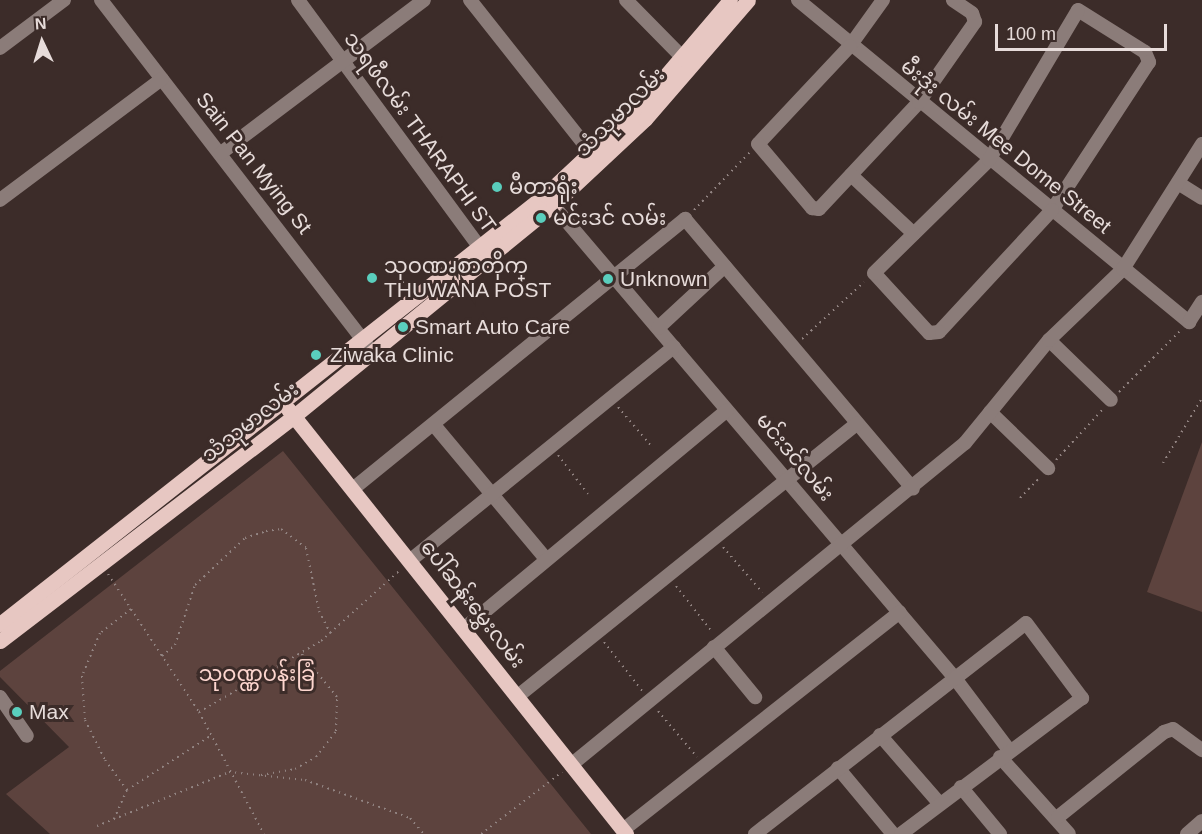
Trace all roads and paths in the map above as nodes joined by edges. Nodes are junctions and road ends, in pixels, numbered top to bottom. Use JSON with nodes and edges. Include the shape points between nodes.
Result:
{"nodes":[{"id":1,"x":64,"y":0,"type":"edge"},
{"id":2,"x":101,"y":0,"type":"edge"},
{"id":3,"x":298,"y":0,"type":"edge"},
{"id":4,"x":424,"y":0,"type":"edge"},
{"id":5,"x":470,"y":0,"type":"edge"},
{"id":6,"x":626,"y":0,"type":"edge"},
{"id":7,"x":730,"y":0,"type":"edge"},
{"id":8,"x":748,"y":0,"type":"edge"},
{"id":9,"x":798,"y":0,"type":"edge"},
{"id":10,"x":883,"y":0,"type":"edge"},
{"id":11,"x":953,"y":0,"type":"edge"},
{"id":12,"x":46,"y":5,"type":"edge"},
{"id":13,"x":850,"y":46,"type":"junction"},
{"id":14,"x":0,"y":48,"type":"edge"},
{"id":15,"x":343,"y":61,"type":"junction"},
{"id":16,"x":688,"y":63,"type":"junction"},
{"id":17,"x":162,"y":79,"type":"junction"},
{"id":18,"x":919,"y":102,"type":"junction"},
{"id":19,"x":758,"y":144,"type":"junction"},
{"id":20,"x":1202,"y":144,"type":"edge"},
{"id":21,"x":221,"y":153,"type":"junction"},
{"id":22,"x":595,"y":158,"type":"junction"},
{"id":23,"x":989,"y":160,"type":"junction"},
{"id":24,"x":851,"y":175,"type":"junction"},
{"id":25,"x":1178,"y":183,"type":"junction"},
{"id":26,"x":1202,"y":198,"type":"edge"},
{"id":27,"x":0,"y":200,"type":"edge"},
{"id":28,"x":549,"y":200,"type":"junction"},
{"id":29,"x":1052,"y":210,"type":"junction"},
{"id":30,"x":685,"y":219,"type":"junction"},
{"id":31,"x":914,"y":234,"type":"junction"},
{"id":32,"x":483,"y":254,"type":"junction"},
{"id":33,"x":725,"y":266,"type":"junction"},
{"id":34,"x":1123,"y":269,"type":"junction"},
{"id":35,"x":874,"y":273,"type":"junction"},
{"id":36,"x":616,"y":279,"type":"junction"},
{"id":37,"x":1202,"y":302,"type":"edge"},
{"id":38,"x":657,"y":328,"type":"junction"},
{"id":39,"x":362,"y":340,"type":"junction"},
{"id":40,"x":1049,"y":340,"type":"junction"},
{"id":41,"x":674,"y":347,"type":"junction"},
{"id":42,"x":793,"y":347,"type":"junction"},
{"id":43,"x":373,"y":353,"type":"junction"},
{"id":44,"x":610,"y":398,"type":"junction"},
{"id":45,"x":1202,"y":398,"type":"edge"},
{"id":46,"x":1111,"y":400,"type":"dead end"},
{"id":47,"x":283,"y":402,"type":"junction"},
{"id":48,"x":727,"y":410,"type":"junction"},
{"id":49,"x":990,"y":412,"type":"junction"},
{"id":50,"x":294,"y":416,"type":"junction"},
{"id":51,"x":857,"y":423,"type":"junction"},
{"id":52,"x":434,"y":425,"type":"junction"},
{"id":53,"x":551,"y":446,"type":"junction"},
{"id":54,"x":653,"y":448,"type":"dead end"},
{"id":55,"x":1163,"y":463,"type":"dead end"},
{"id":56,"x":1048,"y":468,"type":"joint"},
{"id":57,"x":784,"y":477,"type":"junction"},
{"id":58,"x":354,"y":488,"type":"junction"},
{"id":59,"x":913,"y":489,"type":"junction"},
{"id":60,"x":492,"y":493,"type":"junction"},
{"id":61,"x":588,"y":494,"type":"dead end"},
{"id":62,"x":1020,"y":498,"type":"dead end"},
{"id":63,"x":713,"y":535,"type":"junction"},
{"id":64,"x":842,"y":544,"type":"junction"},
{"id":65,"x":412,"y":559,"type":"junction"},
{"id":66,"x":546,"y":559,"type":"junction"},
{"id":67,"x":101,"y":563,"type":"junction"},
{"id":68,"x":666,"y":574,"type":"junction"},
{"id":69,"x":770,"y":602,"type":"junction"},
{"id":70,"x":131,"y":609,"type":"junction"},
{"id":71,"x":900,"y":612,"type":"junction"},
{"id":72,"x":0,"y":624,"type":"edge"},
{"id":73,"x":466,"y":627,"type":"junction"},
{"id":74,"x":596,"y":632,"type":"junction"},
{"id":75,"x":330,"y":633,"type":"junction"},
{"id":76,"x":0,"y":641,"type":"edge"},
{"id":77,"x":717,"y":645,"type":"junction"},
{"id":78,"x":301,"y":653,"type":"junction"},
{"id":79,"x":162,"y":656,"type":"junction"},
{"id":80,"x":954,"y":677,"type":"junction"},
{"id":81,"x":518,"y":696,"type":"junction"},
{"id":82,"x":755,"y":697,"type":"dead end"},
{"id":83,"x":0,"y":698,"type":"edge"},
{"id":84,"x":649,"y":700,"type":"junction"},
{"id":85,"x":199,"y":712,"type":"junction"},
{"id":86,"x":880,"y":735,"type":"junction"},
{"id":87,"x":27,"y":736,"type":"dead end"},
{"id":88,"x":211,"y":736,"type":"junction"},
{"id":89,"x":1202,"y":750,"type":"edge"},
{"id":90,"x":1004,"y":753,"type":"junction"},
{"id":91,"x":571,"y":765,"type":"junction"},
{"id":92,"x":704,"y":766,"type":"junction"},
{"id":93,"x":838,"y":768,"type":"junction"},
{"id":94,"x":230,"y":772,"type":"junction"},
{"id":95,"x":258,"y":775,"type":"junction"},
{"id":96,"x":961,"y":787,"type":"junction"},
{"id":97,"x":127,"y":790,"type":"junction"},
{"id":98,"x":940,"y":804,"type":"junction"},
{"id":99,"x":1058,"y":817,"type":"junction"},
{"id":100,"x":114,"y":819,"type":"junction"},
{"id":101,"x":1202,"y":821,"type":"edge"},
{"id":102,"x":97,"y":826,"type":"dead end"},
{"id":103,"x":625,"y":832,"type":"edge"},
{"id":104,"x":759,"y":833,"type":"edge"},
{"id":105,"x":264,"y":834,"type":"edge"},
{"id":106,"x":424,"y":834,"type":"edge"},
{"id":107,"x":481,"y":834,"type":"edge"},
{"id":108,"x":893,"y":834,"type":"edge"},
{"id":109,"x":901,"y":834,"type":"edge"},
{"id":110,"x":1000,"y":834,"type":"edge"},
{"id":111,"x":1070,"y":834,"type":"edge"},
{"id":112,"x":1187,"y":834,"type":"edge"}],
"edges":[{"from":1,"to":12,"type":"street"},
{"from":2,"to":17,"type":"street","name":"Sain Pan Mying St"},
{"from":3,"to":15,"type":"street","name":"သရဖီလမ်း THARAPHI ST"},
{"from":4,"to":15,"type":"street"},
{"from":5,"to":22,"type":"street"},
{"from":6,"to":16,"type":"street"},
{"from":7,"to":16,"type":"main road","name":"သံသုမာလမ်း"},
{"from":8,"to":16,"type":"main road","name":"သံသုမာလမ်း"},
{"from":9,"to":13,"type":"street","name":"မီးဒုံး လမ်း Mee Dome Street"},
{"from":10,"to":13,"type":"street"},
{"from":11,"to":18,"type":"street","via":[[972,13],[975,22]]},
{"from":12,"to":14,"type":"street"},
{"from":13,"to":18,"type":"street","name":"မီးဒုံး လမ်း Mee Dome Street"},
{"from":13,"to":19,"type":"street"},
{"from":15,"to":21,"type":"street"},
{"from":15,"to":32,"type":"street","name":"သရဖီလမ်း THARAPHI ST"},
{"from":16,"to":22,"type":"main road","name":"သံသုမာလမ်း"},
{"from":17,"to":21,"type":"street","name":"Sain Pan Mying St"},
{"from":17,"to":27,"type":"street"},
{"from":18,"to":23,"type":"street","name":"မီးဒုံး လမ်း Mee Dome Street"},
{"from":18,"to":24,"type":"street"},
{"from":19,"to":24,"type":"street","via":[[812,208],[819,208]]},
{"from":19,"to":30,"type":"path"},
{"from":20,"to":25,"type":"street"},
{"from":21,"to":39,"type":"street","name":"Sain Pan Mying St"},
{"from":22,"to":28,"type":"main road","name":"သံသုမာလမ်း"},
{"from":23,"to":29,"type":"street","name":"မီးဒုံး လမ်း Mee Dome Street"},
{"from":23,"to":29,"type":"street","via":[[1078,10],[1145,52],[1149,62]]},
{"from":23,"to":31,"type":"street"},
{"from":24,"to":31,"type":"street"},
{"from":25,"to":26,"type":"street"},
{"from":25,"to":34,"type":"street"},
{"from":28,"to":32,"type":"main road","name":"သံသုမာလမ်း"},
{"from":28,"to":36,"type":"street","name":"မင်းဒင်လမ်း"},
{"from":29,"to":34,"type":"street","name":"မီးဒုံး လမ်း Mee Dome Street"},
{"from":29,"to":35,"type":"street","via":[[939,332],[929,333]]},
{"from":30,"to":33,"type":"street"},
{"from":30,"to":36,"type":"street"},
{"from":31,"to":35,"type":"street"},
{"from":32,"to":39,"type":"main road","name":"သံသုမာလမ်း"},
{"from":32,"to":43,"type":"main road","name":"သံသုမာလမ်း"},
{"from":33,"to":38,"type":"street"},
{"from":33,"to":42,"type":"street"},
{"from":34,"to":37,"type":"street","name":"မီးဒုံး လမ်း Mee Dome Street","via":[[1189,322]]},
{"from":34,"to":40,"type":"street"},
{"from":35,"to":42,"type":"path"},
{"from":36,"to":38,"type":"street","name":"မင်းဒင်လမ်း"},
{"from":36,"to":52,"type":"street"},
{"from":38,"to":41,"type":"street","name":"မင်းဒင်လမ်း"},
{"from":39,"to":43,"type":"street","name":"Sain Pan Mying St"},
{"from":39,"to":47,"type":"main road","name":"သံသုမာလမ်း"},
{"from":40,"to":46,"type":"street"},
{"from":40,"to":49,"type":"street"},
{"from":41,"to":44,"type":"street"},
{"from":41,"to":48,"type":"street","name":"မင်းဒင်လမ်း"},
{"from":42,"to":51,"type":"street"},
{"from":43,"to":50,"type":"main road","name":"သံသုမာလမ်း"},
{"from":44,"to":53,"type":"street"},
{"from":44,"to":54,"type":"path"},
{"from":45,"to":55,"type":"path"},
{"from":47,"to":50,"type":"main road","name":"ပေါ်ဆန်းမွှေးလမ်း"},
{"from":47,"to":72,"type":"main road","name":"သံသုမာလမ်း"},
{"from":48,"to":57,"type":"street","name":"မင်းဒင်လမ်း"},
{"from":48,"to":66,"type":"street"},
{"from":49,"to":56,"type":"street"},
{"from":49,"to":59,"type":"street"},
{"from":50,"to":58,"type":"main road","name":"ပေါ်ဆန်းမွှေးလမ်း"},
{"from":50,"to":67,"type":"main road","name":"သံသုမာလမ်း"},
{"from":51,"to":57,"type":"street"},
{"from":51,"to":59,"type":"street"},
{"from":52,"to":58,"type":"street"},
{"from":52,"to":60,"type":"street"},
{"from":53,"to":60,"type":"street"},
{"from":53,"to":61,"type":"path"},
{"from":56,"to":62,"type":"path"},
{"from":57,"to":63,"type":"street"},
{"from":57,"to":64,"type":"street","name":"မင်းဒင်လမ်း"},
{"from":58,"to":65,"type":"main road","name":"ပေါ်ဆန်းမွှေးလမ်း"},
{"from":59,"to":64,"type":"street"},
{"from":60,"to":65,"type":"street"},
{"from":60,"to":66,"type":"street"},
{"from":63,"to":68,"type":"street"},
{"from":63,"to":69,"type":"path"},
{"from":64,"to":69,"type":"street"},
{"from":64,"to":71,"type":"street","name":"မင်းဒင်လမ်း"},
{"from":65,"to":73,"type":"main road","name":"ပေါ်ဆန်းမွှေးလမ်း"},
{"from":65,"to":75,"type":"path"},
{"from":66,"to":73,"type":"street"},
{"from":67,"to":70,"type":"path"},
{"from":67,"to":76,"type":"main road","name":"သံသုမာလမ်း"},
{"from":68,"to":74,"type":"street"},
{"from":68,"to":77,"type":"path"},
{"from":69,"to":77,"type":"street"},
{"from":70,"to":79,"type":"path"},
{"from":70,"to":97,"type":"path","via":[[100,633],[82,676],[85,720]]},
{"from":71,"to":80,"type":"street","name":"မင်းဒင်လမ်း"},
{"from":71,"to":92,"type":"street"},
{"from":73,"to":81,"type":"main road","name":"ပေါ်ဆန်းမွှေးလမ်း"},
{"from":74,"to":81,"type":"street"},
{"from":74,"to":84,"type":"path"},
{"from":75,"to":78,"type":"path"},
{"from":75,"to":79,"type":"path","via":[[316,599],[306,548],[281,529],[245,538],[208,571],[195,585],[175,645]]},
{"from":77,"to":82,"type":"street"},
{"from":77,"to":84,"type":"street"},
{"from":78,"to":85,"type":"path"},
{"from":78,"to":95,"type":"path","via":[[337,697],[336,731],[316,757],[295,769]]},
{"from":79,"to":85,"type":"path"},
{"from":80,"to":86,"type":"street"},
{"from":80,"to":90,"type":"street","name":"မင်းဒင်လမ်း"},
{"from":80,"to":90,"type":"street","via":[[1026,623],[1082,693],[1082,698]]},
{"from":81,"to":91,"type":"main road","name":"ပေါ်ဆန်းမွှေးလမ်း"},
{"from":83,"to":87,"type":"street"},
{"from":84,"to":91,"type":"street"},
{"from":84,"to":92,"type":"path"},
{"from":85,"to":88,"type":"path"},
{"from":86,"to":93,"type":"street"},
{"from":86,"to":98,"type":"street"},
{"from":88,"to":94,"type":"path"},
{"from":88,"to":97,"type":"path"},
{"from":89,"to":99,"type":"street","via":[[1173,729],[1164,732]]},
{"from":90,"to":96,"type":"street"},
{"from":90,"to":99,"type":"street","name":"မင်းဒင်လမ်း"},
{"from":91,"to":103,"type":"main road","name":"ပေါ်ဆန်းမွှေးလမ်း"},
{"from":91,"to":107,"type":"path"},
{"from":92,"to":103,"type":"street"},
{"from":93,"to":104,"type":"street"},
{"from":93,"to":108,"type":"street"},
{"from":94,"to":95,"type":"path"},
{"from":94,"to":100,"type":"path"},
{"from":94,"to":105,"type":"path"},
{"from":95,"to":106,"type":"path","via":[[305,780],[364,799],[410,818]]},
{"from":96,"to":98,"type":"street"},
{"from":96,"to":110,"type":"street"},
{"from":97,"to":100,"type":"path"},
{"from":98,"to":109,"type":"street"},
{"from":99,"to":111,"type":"street"},
{"from":100,"to":102,"type":"path"},
{"from":101,"to":112,"type":"street"}]}
